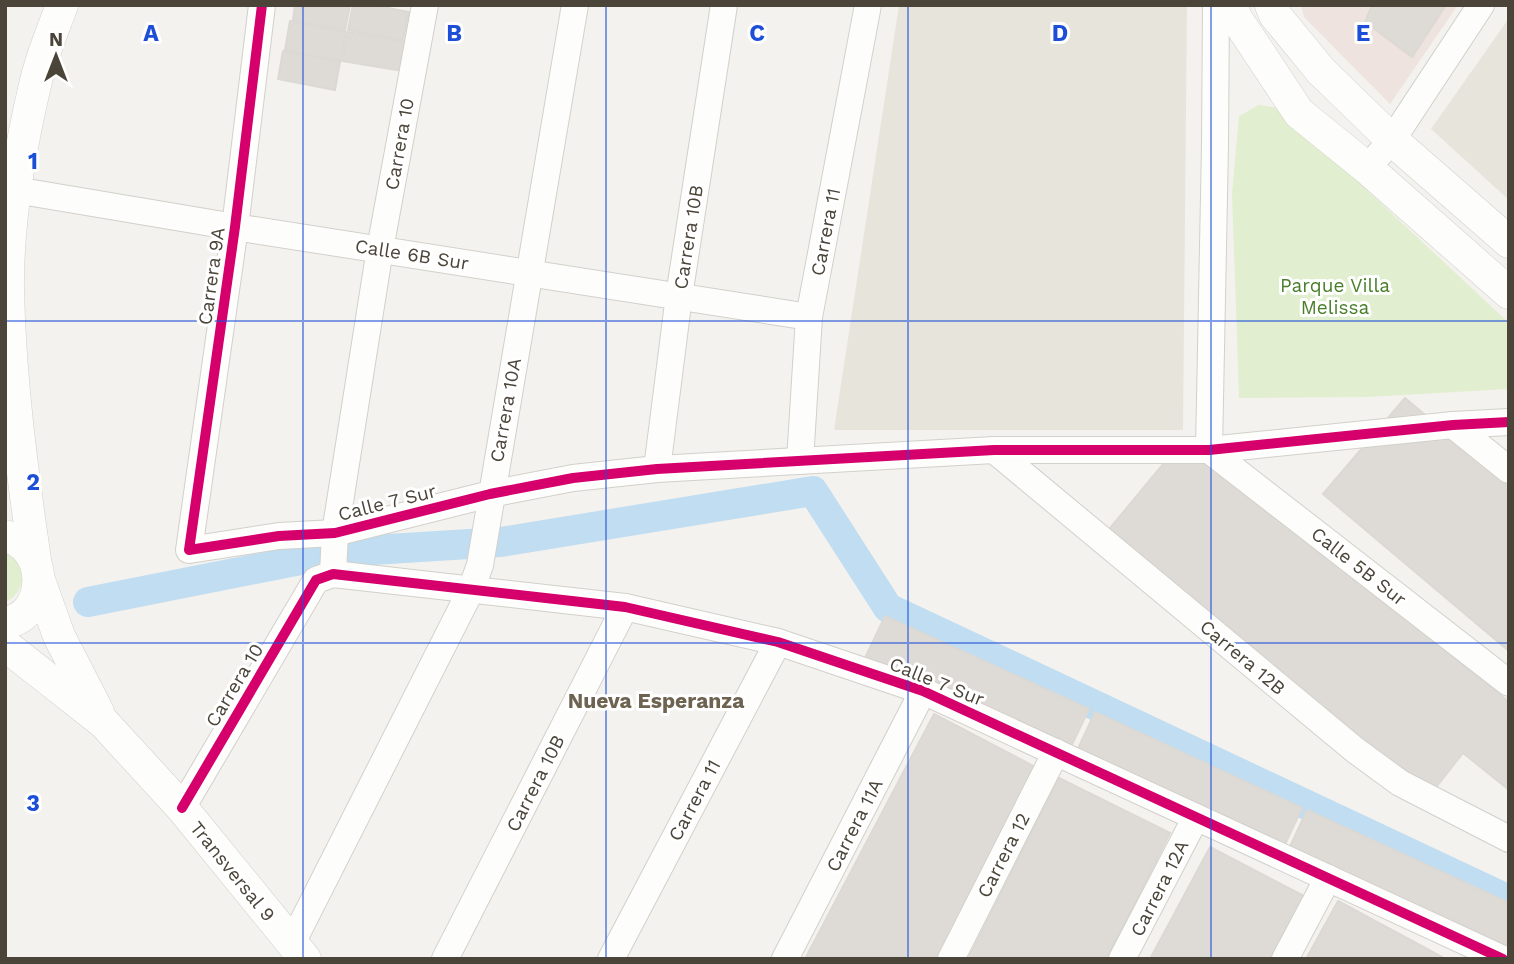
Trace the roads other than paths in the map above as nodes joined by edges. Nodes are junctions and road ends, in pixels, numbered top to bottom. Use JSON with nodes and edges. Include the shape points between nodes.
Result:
{"nodes":[{"id":1,"x":62,"y":5,"type":"edge"},
{"id":2,"x":262,"y":5,"type":"edge"},
{"id":3,"x":425,"y":5,"type":"edge"},
{"id":4,"x":575,"y":5,"type":"edge"},
{"id":5,"x":724,"y":5,"type":"edge"},
{"id":6,"x":868,"y":5,"type":"edge"},
{"id":7,"x":1216,"y":5,"type":"edge"},
{"id":8,"x":1231,"y":5,"type":"edge"},
{"id":9,"x":1271,"y":5,"type":"edge"},
{"id":10,"x":1481,"y":5,"type":"edge"},
{"id":11,"x":1392,"y":140,"type":"junction"},
{"id":12,"x":1367,"y":168,"type":"junction"},
{"id":13,"x":15,"y":190,"type":"junction"},
{"id":14,"x":235,"y":227,"type":"junction"},
{"id":15,"x":1509,"y":242,"type":"edge"},
{"id":16,"x":380,"y":249,"type":"junction"},
{"id":17,"x":528,"y":272,"type":"junction"},
{"id":18,"x":1509,"y":293,"type":"edge"},
{"id":19,"x":678,"y":296,"type":"junction"},
{"id":20,"x":809,"y":317,"type":"junction"},
{"id":21,"x":1509,"y":422,"type":"edge"},
{"id":22,"x":1453,"y":425,"type":"junction"},
{"id":23,"x":10,"y":432,"type":"edge"},
{"id":24,"x":994,"y":450,"type":"junction"},
{"id":25,"x":1209,"y":450,"type":"junction"},
{"id":26,"x":800,"y":461,"type":"junction"},
{"id":27,"x":657,"y":469,"type":"junction"},
{"id":28,"x":1509,"y":470,"type":"edge"},
{"id":29,"x":491,"y":494,"type":"junction"},
{"id":30,"x":5,"y":536,"type":"edge"},
{"id":31,"x":189,"y":550,"type":"joint"},
{"id":32,"x":331,"y":557,"type":"junction"},
{"id":33,"x":37,"y":570,"type":"junction"},
{"id":34,"x":476,"y":577,"type":"junction"},
{"id":35,"x":625,"y":607,"type":"junction"},
{"id":36,"x":5,"y":623,"type":"edge"},
{"id":37,"x":778,"y":642,"type":"junction"},
{"id":38,"x":5,"y":645,"type":"edge"},
{"id":39,"x":1509,"y":683,"type":"edge"},
{"id":40,"x":923,"y":691,"type":"junction"},
{"id":41,"x":104,"y":723,"type":"junction"},
{"id":42,"x":1056,"y":752,"type":"junction"},
{"id":43,"x":182,"y":808,"type":"junction"},
{"id":44,"x":1196,"y":817,"type":"junction"},
{"id":45,"x":1509,"y":839,"type":"edge"},
{"id":46,"x":1328,"y":878,"type":"junction"},
{"id":47,"x":1456,"y":949,"type":"edge"},
{"id":48,"x":299,"y":951,"type":"edge"},
{"id":49,"x":445,"y":959,"type":"edge"},
{"id":50,"x":611,"y":959,"type":"edge"},
{"id":51,"x":785,"y":959,"type":"edge"},
{"id":52,"x":951,"y":959,"type":"edge"},
{"id":53,"x":1122,"y":959,"type":"edge"},
{"id":54,"x":1285,"y":959,"type":"edge"},
{"id":55,"x":1503,"y":959,"type":"edge"}],
"edges":[{"from":1,"to":13,"type":"street","name":"Transversal 9","via":[[36,78]]},
{"from":2,"to":14,"type":"street","name":"Carrera 9A"},
{"from":3,"to":16,"type":"street","name":"Carrera 10"},
{"from":4,"to":17,"type":"street","name":"Carrera 10A"},
{"from":5,"to":19,"type":"street","name":"Carrera 10B"},
{"from":6,"to":20,"type":"street","name":"Carrera 11"},
{"from":7,"to":25,"type":"street"},
{"from":8,"to":12,"type":"street","via":[[1299,113]]},
{"from":9,"to":11,"type":"street","via":[[1321,71]]},
{"from":10,"to":11,"type":"street"},
{"from":11,"to":12,"type":"street"},
{"from":11,"to":15,"type":"street"},
{"from":12,"to":18,"type":"street"},
{"from":13,"to":14,"type":"street","name":"Calle 6B Sur"},
{"from":13,"to":23,"type":"street","name":"Transversal 9","via":[[8,289]]},
{"from":14,"to":16,"type":"street","name":"Calle 6B Sur"},
{"from":14,"to":31,"type":"street","name":"Carrera 9A"},
{"from":16,"to":17,"type":"street","name":"Calle 6B Sur"},
{"from":16,"to":32,"type":"street","name":"Carrera 10"},
{"from":17,"to":19,"type":"street","name":"Calle 6B Sur"},
{"from":17,"to":29,"type":"street","name":"Carrera 10A"},
{"from":19,"to":20,"type":"street","name":"Calle 6B Sur"},
{"from":19,"to":27,"type":"street","name":"Carrera 10B"},
{"from":20,"to":26,"type":"street","name":"Carrera 11"},
{"from":21,"to":22,"type":"street","name":"Calle 7 Sur"},
{"from":22,"to":25,"type":"street","name":"Calle 7 Sur"},
{"from":22,"to":28,"type":"street"},
{"from":23,"to":33,"type":"street","name":"Transversal 9"},
{"from":24,"to":25,"type":"street","name":"Calle 7 Sur"},
{"from":24,"to":26,"type":"street","name":"Calle 7 Sur"},
{"from":24,"to":45,"type":"street","name":"Carrera 12B","via":[[1355,750],[1400,783]]},
{"from":25,"to":39,"type":"street","name":"Calle 5B Sur"},
{"from":26,"to":27,"type":"street","name":"Calle 7 Sur"},
{"from":27,"to":29,"type":"street","name":"Calle 7 Sur","via":[[573,478]]},
{"from":29,"to":32,"type":"street","name":"Calle 7 Sur"},
{"from":29,"to":34,"type":"street","name":"Carrera 10A"},
{"from":30,"to":33,"type":"street","via":[[25,547]]},
{"from":31,"to":32,"type":"street","name":"Calle 7 Sur","via":[[279,536]]},
{"from":32,"to":34,"type":"street","name":"Calle 7 Sur"},
{"from":32,"to":43,"type":"street","name":"Carrera 10"},
{"from":33,"to":36,"type":"street","via":[[36,598],[26,612]]},
{"from":33,"to":41,"type":"street","name":"Transversal 9","via":[[60,636]]},
{"from":34,"to":35,"type":"street","name":"Calle 7 Sur"},
{"from":34,"to":48,"type":"street","name":"Carrera 10A"},
{"from":35,"to":37,"type":"street","name":"Calle 7 Sur"},
{"from":35,"to":49,"type":"street","name":"Carrera 10B"},
{"from":37,"to":40,"type":"street","name":"Calle 7 Sur"},
{"from":37,"to":50,"type":"street","name":"Carrera 11"},
{"from":38,"to":41,"type":"street","name":"Transversal 9"},
{"from":40,"to":42,"type":"street","name":"Calle 7 Sur"},
{"from":40,"to":51,"type":"street","name":"Carrera 11A"},
{"from":41,"to":43,"type":"street","name":"Transversal 9"},
{"from":42,"to":44,"type":"street","name":"Calle 7 Sur"},
{"from":42,"to":52,"type":"street","name":"Carrera 12"},
{"from":43,"to":48,"type":"street","name":"Transversal 9"},
{"from":44,"to":46,"type":"street","name":"Calle 7 Sur"},
{"from":44,"to":53,"type":"street","name":"Carrera 12A"},
{"from":46,"to":47,"type":"street","name":"Calle 7 Sur"},
{"from":46,"to":54,"type":"street"},
{"from":47,"to":55,"type":"street","name":"Calle 7 Sur"}]}
